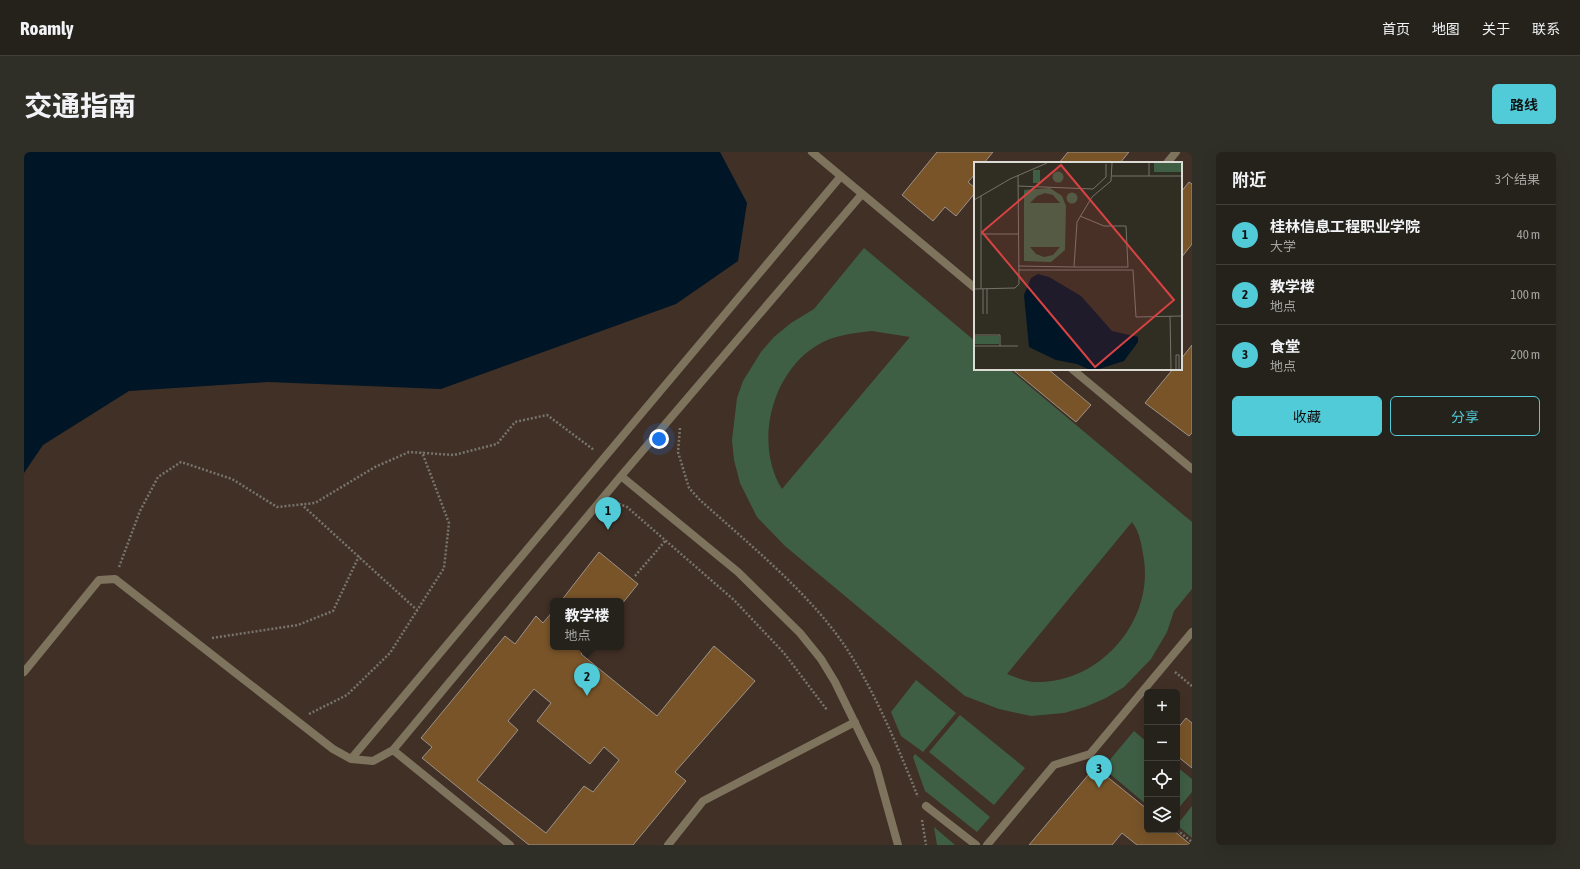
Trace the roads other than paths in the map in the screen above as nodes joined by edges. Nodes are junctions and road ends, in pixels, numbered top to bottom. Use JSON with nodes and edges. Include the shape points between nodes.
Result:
{"nodes":[{"id":1,"x":812,"y":152,"type":"edge"},
{"id":2,"x":1176,"y":152,"type":"edge"},
{"id":3,"x":1168,"y":162,"type":"edge"},
{"id":4,"x":841,"y":176,"type":"junction"},
{"id":5,"x":862,"y":194,"type":"junction"},
{"id":6,"x":974,"y":287,"type":"edge"},
{"id":7,"x":1073,"y":370,"type":"edge"},
{"id":8,"x":1192,"y":469,"type":"edge"},
{"id":9,"x":621,"y":476,"type":"junction"},
{"id":10,"x":1192,"y":632,"type":"edge"},
{"id":11,"x":24,"y":672,"type":"edge"},
{"id":12,"x":855,"y":722,"type":"junction"},
{"id":13,"x":393,"y":750,"type":"junction"},
{"id":14,"x":351,"y":759,"type":"junction"},
{"id":15,"x":926,"y":806,"type":"dead end"},
{"id":16,"x":510,"y":845,"type":"edge"},
{"id":17,"x":668,"y":845,"type":"edge"},
{"id":18,"x":898,"y":845,"type":"edge"},
{"id":19,"x":976,"y":845,"type":"edge"},
{"id":20,"x":987,"y":845,"type":"edge"}],
"edges":[{"from":1,"to":4,"type":"street"},
{"from":2,"to":3,"type":"street"},
{"from":4,"to":5,"type":"street"},
{"from":4,"to":14,"type":"street"},
{"from":5,"to":6,"type":"street"},
{"from":5,"to":9,"type":"street"},
{"from":7,"to":8,"type":"street"},
{"from":9,"to":12,"type":"street","via":[[738,572],[800,633],[821,659]]},
{"from":9,"to":13,"type":"street"},
{"from":10,"to":20,"type":"street","via":[[1090,754],[1054,764]]},
{"from":11,"to":14,"type":"street","via":[[100,580],[115,579],[333,749]]},
{"from":12,"to":17,"type":"street","via":[[703,801]]},
{"from":12,"to":18,"type":"street","via":[[876,766]]},
{"from":13,"to":14,"type":"street","via":[[373,761]]},
{"from":13,"to":16,"type":"street"},
{"from":15,"to":19,"type":"street"}]}
